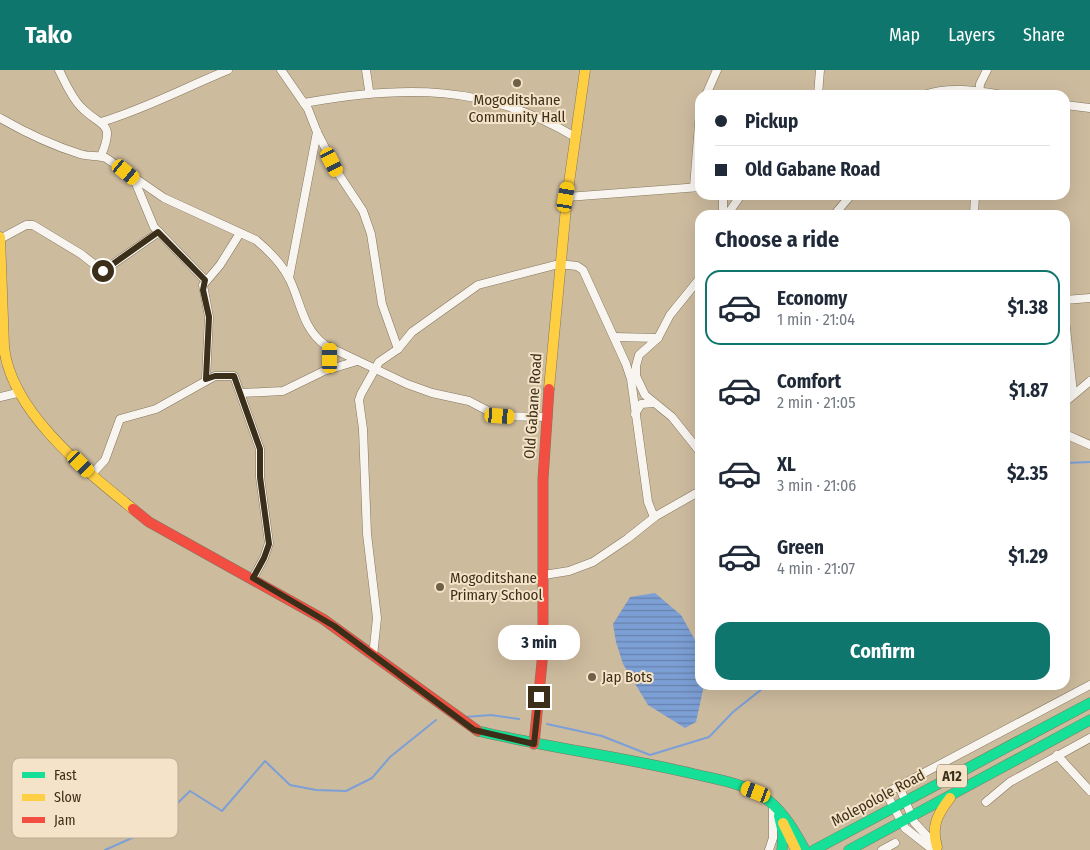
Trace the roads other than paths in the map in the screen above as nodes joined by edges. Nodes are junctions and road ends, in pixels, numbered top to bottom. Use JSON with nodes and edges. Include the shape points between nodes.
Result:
{"nodes":[{"id":1,"x":59,"y":70,"type":"edge"},
{"id":2,"x":228,"y":70,"type":"edge"},
{"id":3,"x":281,"y":70,"type":"edge"},
{"id":4,"x":366,"y":70,"type":"edge"},
{"id":5,"x":584,"y":70,"type":"edge"},
{"id":6,"x":820,"y":70,"type":"edge"},
{"id":7,"x":987,"y":70,"type":"edge"},
{"id":8,"x":714,"y":72,"type":"edge"},
{"id":9,"x":369,"y":90,"type":"dead end"},
{"id":10,"x":708,"y":90,"type":"edge"},
{"id":11,"x":818,"y":90,"type":"edge"},
{"id":12,"x":980,"y":90,"type":"edge"},
{"id":13,"x":304,"y":103,"type":"junction"},
{"id":14,"x":1070,"y":105,"type":"edge"},
{"id":15,"x":1090,"y":108,"type":"edge"},
{"id":16,"x":0,"y":118,"type":"edge"},
{"id":17,"x":101,"y":122,"type":"junction"},
{"id":18,"x":316,"y":132,"type":"junction"},
{"id":19,"x":575,"y":137,"type":"junction"},
{"id":20,"x":101,"y":156,"type":"junction"},
{"id":21,"x":134,"y":179,"type":"junction"},
{"id":22,"x":695,"y":187,"type":"edge"},
{"id":23,"x":566,"y":197,"type":"junction"},
{"id":24,"x":847,"y":200,"type":"edge"},
{"id":25,"x":838,"y":210,"type":"edge"},
{"id":26,"x":158,"y":232,"type":"junction"},
{"id":27,"x":240,"y":233,"type":"junction"},
{"id":28,"x":0,"y":238,"type":"edge"},
{"id":29,"x":559,"y":264,"type":"junction"},
{"id":30,"x":289,"y":278,"type":"junction"},
{"id":31,"x":205,"y":280,"type":"junction"},
{"id":32,"x":695,"y":284,"type":"edge"},
{"id":33,"x":1090,"y":298,"type":"edge"},
{"id":34,"x":1070,"y":300,"type":"edge"},
{"id":35,"x":614,"y":337,"type":"junction"},
{"id":36,"x":658,"y":338,"type":"junction"},
{"id":37,"x":330,"y":347,"type":"junction"},
{"id":38,"x":398,"y":348,"type":"junction"},
{"id":39,"x":357,"y":361,"type":"junction"},
{"id":40,"x":1070,"y":361,"type":"edge"},
{"id":41,"x":330,"y":368,"type":"junction"},
{"id":42,"x":375,"y":369,"type":"junction"},
{"id":43,"x":634,"y":377,"type":"junction"},
{"id":44,"x":206,"y":379,"type":"junction"},
{"id":45,"x":1090,"y":381,"type":"edge"},
{"id":46,"x":17,"y":393,"type":"junction"},
{"id":47,"x":242,"y":393,"type":"junction"},
{"id":48,"x":1074,"y":394,"type":"junction"},
{"id":49,"x":0,"y":397,"type":"edge"},
{"id":50,"x":1070,"y":398,"type":"edge"},
{"id":51,"x":654,"y":403,"type":"junction"},
{"id":52,"x":635,"y":414,"type":"junction"},
{"id":53,"x":548,"y":417,"type":"junction"},
{"id":54,"x":1070,"y":436,"type":"edge"},
{"id":55,"x":695,"y":446,"type":"edge"},
{"id":56,"x":1090,"y":446,"type":"edge"},
{"id":57,"x":92,"y":474,"type":"junction"},
{"id":58,"x":695,"y":494,"type":"edge"},
{"id":59,"x":654,"y":517,"type":"junction"},
{"id":60,"x":544,"y":575,"type":"junction"},
{"id":61,"x":253,"y":578,"type":"junction"},
{"id":62,"x":373,"y":656,"type":"junction"},
{"id":63,"x":1090,"y":685,"type":"edge"},
{"id":64,"x":1090,"y":702,"type":"edge"},
{"id":65,"x":1087,"y":724,"type":"edge"},
{"id":66,"x":1090,"y":738,"type":"edge"},
{"id":67,"x":534,"y":744,"type":"junction"},
{"id":68,"x":1057,"y":756,"type":"junction"},
{"id":69,"x":899,"y":786,"type":"junction"},
{"id":70,"x":1090,"y":791,"type":"edge"},
{"id":71,"x":952,"y":795,"type":"junction"},
{"id":72,"x":905,"y":801,"type":"junction"},
{"id":73,"x":986,"y":802,"type":"dead end"},
{"id":74,"x":893,"y":807,"type":"junction"},
{"id":75,"x":776,"y":810,"type":"junction"},
{"id":76,"x":911,"y":816,"type":"junction"},
{"id":77,"x":900,"y":822,"type":"junction"},
{"id":78,"x":896,"y":843,"type":"dead end"},
{"id":79,"x":936,"y":849,"type":"edge"},
{"id":80,"x":769,"y":850,"type":"edge"},
{"id":81,"x":782,"y":850,"type":"edge"},
{"id":82,"x":796,"y":850,"type":"edge"},
{"id":83,"x":805,"y":850,"type":"edge"},
{"id":84,"x":814,"y":850,"type":"edge"},
{"id":85,"x":849,"y":850,"type":"edge"},
{"id":86,"x":882,"y":850,"type":"edge"}],
"edges":[{"from":1,"to":17,"type":"street","via":[[82,108]]},
{"from":2,"to":17,"type":"street","via":[[134,112]]},
{"from":3,"to":13,"type":"street"},
{"from":4,"to":9,"type":"street"},
{"from":5,"to":19,"type":"street","name":"Old Gabane Road"},
{"from":6,"to":11,"type":"street"},
{"from":7,"to":12,"type":"street"},
{"from":8,"to":10,"type":"street"},
{"from":13,"to":18,"type":"street"},
{"from":13,"to":19,"type":"street","via":[[377,92],[447,94],[485,99],[539,117]]},
{"from":14,"to":15,"type":"street"},
{"from":16,"to":20,"type":"street","via":[[59,148],[90,157]]},
{"from":17,"to":20,"type":"street","via":[[109,135]]},
{"from":18,"to":30,"type":"street"},
{"from":18,"to":38,"type":"street","via":[[367,221],[382,304]]},
{"from":19,"to":23,"type":"street","name":"Old Gabane Road"},
{"from":20,"to":21,"type":"street"},
{"from":21,"to":26,"type":"street","via":[[150,221]]},
{"from":21,"to":27,"type":"street","via":[[180,206]]},
{"from":22,"to":23,"type":"street"},
{"from":23,"to":29,"type":"street","name":"Old Gabane Road"},
{"from":24,"to":25,"type":"street"},
{"from":26,"to":28,"type":"street","via":[[103,271],[33,225],[26,225]]},
{"from":26,"to":31,"type":"street"},
{"from":27,"to":30,"type":"street","via":[[267,249]]},
{"from":27,"to":31,"type":"street","via":[[220,265]]},
{"from":28,"to":46,"type":"street","via":[[2,328],[6,362]]},
{"from":29,"to":35,"type":"street","via":[[583,270]]},
{"from":29,"to":38,"type":"street","via":[[478,285],[412,332]]},
{"from":29,"to":53,"type":"street","name":"Old Gabane Road"},
{"from":30,"to":37,"type":"street","via":[[311,331]]},
{"from":31,"to":44,"type":"street","via":[[203,290],[209,317]]},
{"from":32,"to":36,"type":"street","via":[[670,315]]},
{"from":33,"to":34,"type":"street"},
{"from":35,"to":36,"type":"street"},
{"from":35,"to":43,"type":"street"},
{"from":36,"to":43,"type":"street","via":[[639,355]]},
{"from":37,"to":39,"type":"street"},
{"from":37,"to":41,"type":"street"},
{"from":38,"to":42,"type":"street"},
{"from":39,"to":41,"type":"street"},
{"from":39,"to":42,"type":"street"},
{"from":40,"to":48,"type":"street"},
{"from":41,"to":47,"type":"street","via":[[283,392]]},
{"from":42,"to":53,"type":"street","via":[[432,393],[469,401],[500,416]]},
{"from":42,"to":62,"type":"street","via":[[359,400],[367,534],[377,618]]},
{"from":43,"to":51,"type":"street"},
{"from":43,"to":52,"type":"street"},
{"from":44,"to":47,"type":"street","via":[[234,376]]},
{"from":44,"to":57,"type":"street","via":[[156,409],[120,419],[105,460]]},
{"from":45,"to":48,"type":"street"},
{"from":46,"to":49,"type":"street"},
{"from":46,"to":57,"type":"street","via":[[27,408]]},
{"from":47,"to":61,"type":"street","via":[[260,449],[260,477],[269,544]]},
{"from":48,"to":50,"type":"street"},
{"from":51,"to":52,"type":"street","via":[[641,404]]},
{"from":51,"to":55,"type":"street","via":[[672,418]]},
{"from":52,"to":59,"type":"street","via":[[648,502]]},
{"from":53,"to":60,"type":"street","name":"Old Gabane Road","via":[[543,479]]},
{"from":54,"to":56,"type":"street"},
{"from":57,"to":61,"type":"street","via":[[149,522]]},
{"from":58,"to":59,"type":"street"},
{"from":59,"to":60,"type":"street","via":[[593,562]]},
{"from":60,"to":67,"type":"street","name":"Old Gabane Road","via":[[543,652]]},
{"from":61,"to":62,"type":"street","via":[[334,626]]},
{"from":62,"to":67,"type":"street","via":[[474,730]]},
{"from":63,"to":69,"type":"street"},
{"from":64,"to":72,"type":"street","name":"Molepolole Road","number":"A12"},
{"from":65,"to":71,"type":"street","name":"Molepolole Road","number":"A12"},
{"from":66,"to":68,"type":"street"},
{"from":67,"to":75,"type":"street","via":[[655,765],[734,784],[756,792]]},
{"from":68,"to":70,"type":"street"},
{"from":68,"to":73,"type":"street","via":[[1010,782]]},
{"from":69,"to":72,"type":"street"},
{"from":69,"to":74,"type":"street","via":[[886,793]]},
{"from":71,"to":76,"type":"street","name":"Molepolole Road","number":"A12"},
{"from":71,"to":79,"type":"street","via":[[933,824]]},
{"from":72,"to":74,"type":"street","name":"Molepolole Road","number":"A12"},
{"from":72,"to":76,"type":"street"},
{"from":74,"to":77,"type":"street"},
{"from":74,"to":84,"type":"street","name":"Molepolole Road","number":"A12"},
{"from":75,"to":80,"type":"street"},
{"from":75,"to":81,"type":"street","via":[[783,833]]},
{"from":75,"to":82,"type":"street"},
{"from":75,"to":83,"type":"street","via":[[789,822]]},
{"from":76,"to":77,"type":"street","name":"Molepolole Road","number":"A12"},
{"from":76,"to":79,"type":"street"},
{"from":77,"to":79,"type":"street","via":[[915,838]]},
{"from":77,"to":85,"type":"street","name":"Molepolole Road","number":"A12"},
{"from":78,"to":86,"type":"street"}]}
